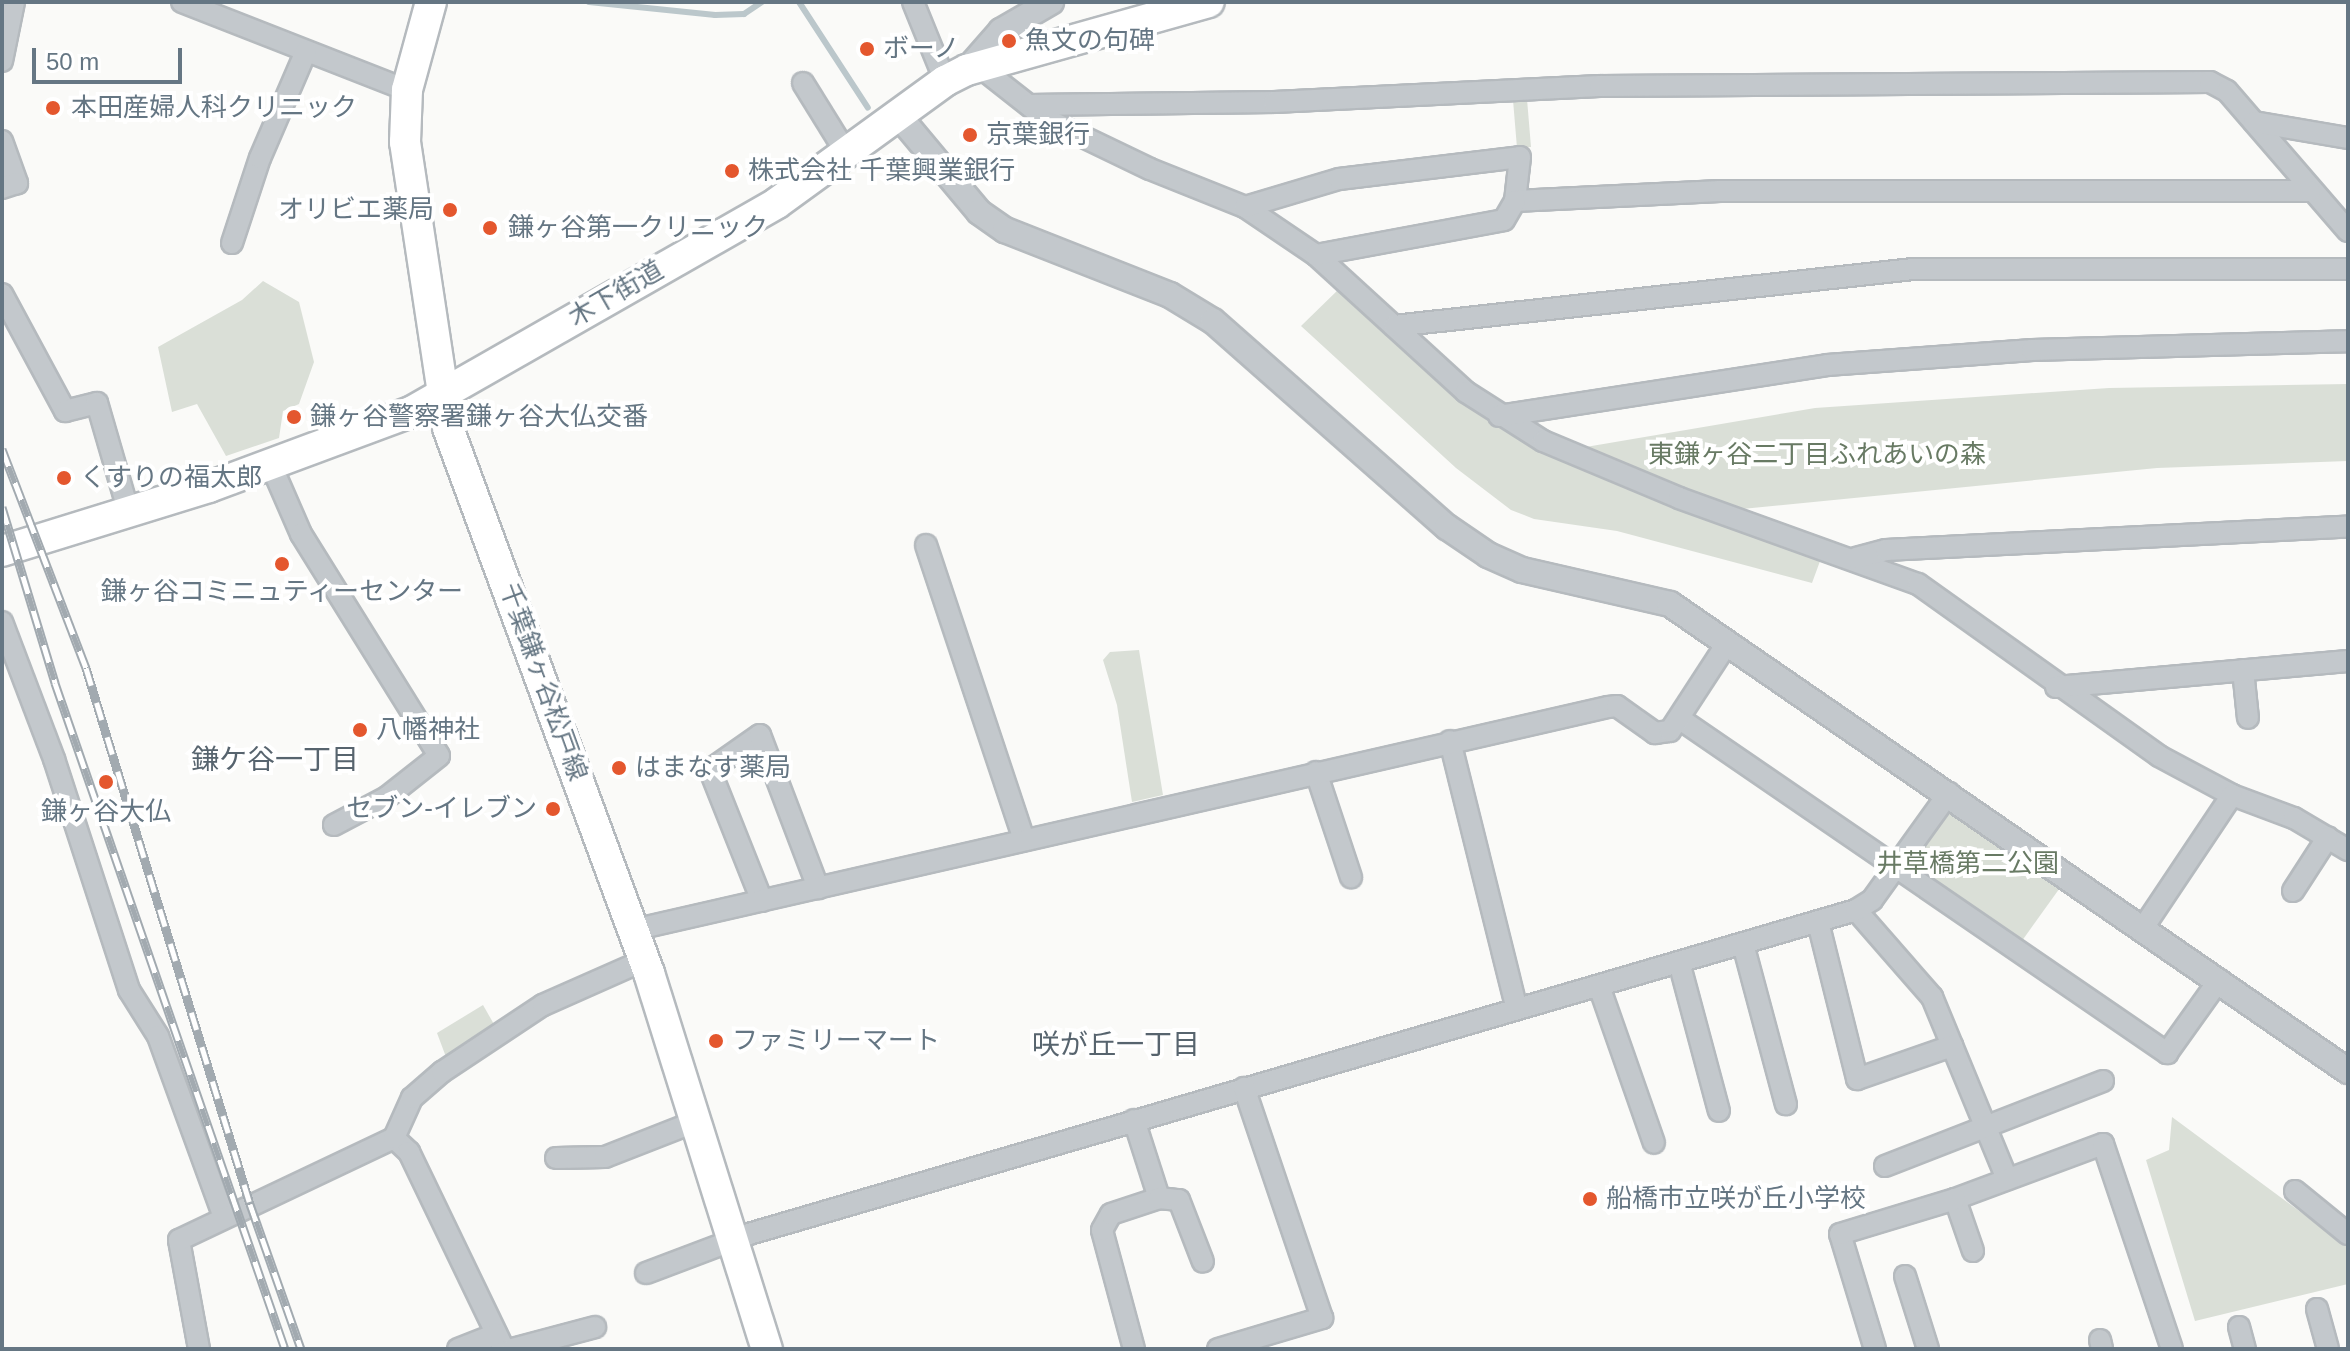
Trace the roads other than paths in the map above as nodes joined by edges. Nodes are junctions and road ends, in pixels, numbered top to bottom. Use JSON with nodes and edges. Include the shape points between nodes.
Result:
{"nodes":[{"id":1,"x":14,"y":2,"type":"edge"},
{"id":2,"x":182,"y":2,"type":"edge"},
{"id":3,"x":431,"y":2,"type":"edge"},
{"id":4,"x":913,"y":2,"type":"edge"},
{"id":5,"x":1051,"y":2,"type":"edge"},
{"id":6,"x":1209,"y":2,"type":"edge"},
{"id":7,"x":306,"y":51,"type":"junction"},
{"id":8,"x":2,"y":61,"type":"edge"},
{"id":9,"x":964,"y":73,"type":"junction"},
{"id":10,"x":803,"y":83,"type":"dead end"},
{"id":11,"x":407,"y":90,"type":"junction"},
{"id":12,"x":1029,"y":105,"type":"junction"},
{"id":13,"x":898,"y":115,"type":"junction"},
{"id":14,"x":2254,"y":122,"type":"junction"},
{"id":15,"x":2348,"y":138,"type":"edge"},
{"id":16,"x":2,"y":141,"type":"edge"},
{"id":17,"x":847,"y":154,"type":"junction"},
{"id":18,"x":2,"y":188,"type":"edge"},
{"id":19,"x":2310,"y":191,"type":"junction"},
{"id":20,"x":1515,"y":201,"type":"junction"},
{"id":21,"x":1245,"y":207,"type":"junction"},
{"id":22,"x":2348,"y":231,"type":"edge"},
{"id":23,"x":232,"y":243,"type":"dead end"},
{"id":24,"x":1316,"y":255,"type":"junction"},
{"id":25,"x":2348,"y":269,"type":"edge"},
{"id":26,"x":2,"y":294,"type":"edge"},
{"id":27,"x":1394,"y":326,"type":"junction"},
{"id":28,"x":2348,"y":341,"type":"edge"},
{"id":29,"x":443,"y":395,"type":"junction"},
{"id":30,"x":1499,"y":416,"type":"junction"},
{"id":31,"x":271,"y":465,"type":"junction"},
{"id":32,"x":129,"y":513,"type":"junction"},
{"id":33,"x":2348,"y":527,"type":"edge"},
{"id":34,"x":926,"y":545,"type":"dead end"},
{"id":35,"x":2,"y":551,"type":"edge"},
{"id":36,"x":1856,"y":558,"type":"junction"},
{"id":37,"x":2,"y":622,"type":"edge"},
{"id":38,"x":1728,"y":642,"type":"junction"},
{"id":39,"x":2348,"y":661,"type":"edge"},
{"id":40,"x":2243,"y":670,"type":"junction"},
{"id":41,"x":2056,"y":687,"type":"junction"},
{"id":42,"x":2248,"y":718,"type":"dead end"},
{"id":43,"x":1680,"y":719,"type":"junction"},
{"id":44,"x":1450,"y":741,"type":"junction"},
{"id":45,"x":1316,"y":772,"type":"junction"},
{"id":46,"x":1949,"y":793,"type":"junction"},
{"id":47,"x":2232,"y":795,"type":"junction"},
{"id":48,"x":334,"y":825,"type":"dead end"},
{"id":49,"x":2328,"y":837,"type":"junction"},
{"id":50,"x":1024,"y":840,"type":"junction"},
{"id":51,"x":2348,"y":850,"type":"edge"},
{"id":52,"x":1895,"y":869,"type":"junction"},
{"id":53,"x":1351,"y":877,"type":"dead end"},
{"id":54,"x":818,"y":888,"type":"junction"},
{"id":55,"x":2293,"y":891,"type":"dead end"},
{"id":56,"x":762,"y":901,"type":"junction"},
{"id":57,"x":1856,"y":910,"type":"junction"},
{"id":58,"x":1818,"y":922,"type":"junction"},
{"id":59,"x":2143,"y":928,"type":"junction"},
{"id":60,"x":633,"y":930,"type":"junction"},
{"id":61,"x":1743,"y":944,"type":"junction"},
{"id":62,"x":1679,"y":962,"type":"junction"},
{"id":63,"x":631,"y":966,"type":"dead end"},
{"id":64,"x":2219,"y":980,"type":"junction"},
{"id":65,"x":1599,"y":986,"type":"junction"},
{"id":66,"x":1517,"y":1009,"type":"junction"},
{"id":67,"x":1952,"y":1046,"type":"junction"},
{"id":68,"x":2348,"y":1071,"type":"edge"},
{"id":69,"x":2103,"y":1081,"type":"dead end"},
{"id":70,"x":1244,"y":1088,"type":"junction"},
{"id":71,"x":1786,"y":1104,"type":"dead end"},
{"id":72,"x":1719,"y":1111,"type":"dead end"},
{"id":73,"x":1134,"y":1120,"type":"junction"},
{"id":74,"x":697,"y":1121,"type":"junction"},
{"id":75,"x":1986,"y":1127,"type":"junction"},
{"id":76,"x":394,"y":1138,"type":"junction"},
{"id":77,"x":1654,"y":1143,"type":"dead end"},
{"id":78,"x":556,"y":1158,"type":"dead end"},
{"id":79,"x":1885,"y":1166,"type":"dead end"},
{"id":80,"x":2007,"y":1179,"type":"junction"},
{"id":81,"x":2295,"y":1191,"type":"dead end"},
{"id":82,"x":1159,"y":1198,"type":"junction"},
{"id":83,"x":1955,"y":1199,"type":"junction"},
{"id":84,"x":224,"y":1217,"type":"junction"},
{"id":85,"x":2348,"y":1234,"type":"edge"},
{"id":86,"x":733,"y":1239,"type":"junction"},
{"id":87,"x":1973,"y":1251,"type":"dead end"},
{"id":88,"x":1203,"y":1262,"type":"dead end"},
{"id":89,"x":646,"y":1273,"type":"dead end"},
{"id":90,"x":1905,"y":1276,"type":"dead end"},
{"id":91,"x":2317,"y":1309,"type":"dead end"},
{"id":92,"x":595,"y":1327,"type":"dead end"},
{"id":93,"x":2239,"y":1327,"type":"dead end"},
{"id":94,"x":500,"y":1342,"type":"edge"},
{"id":95,"x":199,"y":1349,"type":"edge"},
{"id":96,"x":458,"y":1349,"type":"edge"},
{"id":97,"x":512,"y":1349,"type":"edge"},
{"id":98,"x":767,"y":1349,"type":"edge"},
{"id":99,"x":1134,"y":1349,"type":"edge"},
{"id":100,"x":1218,"y":1349,"type":"edge"},
{"id":101,"x":1875,"y":1349,"type":"edge"},
{"id":102,"x":1928,"y":1349,"type":"edge"},
{"id":103,"x":2172,"y":1349,"type":"edge"},
{"id":104,"x":2245,"y":1349,"type":"edge"},
{"id":105,"x":2328,"y":1349,"type":"edge"}],
"edges":[{"from":1,"to":8,"type":"street"},
{"from":2,"to":7,"type":"street"},
{"from":3,"to":11,"type":"main road","name":"千葉鎌ヶ谷松戸線"},
{"from":4,"to":9,"type":"street"},
{"from":5,"to":9,"type":"street","via":[[1001,31]]},
{"from":6,"to":9,"type":"main road","name":"木下街道"},
{"from":7,"to":11,"type":"street"},
{"from":7,"to":23,"type":"street","via":[[260,158]]},
{"from":9,"to":12,"type":"street"},
{"from":9,"to":13,"type":"main road","name":"木下街道"},
{"from":10,"to":17,"type":"street"},
{"from":11,"to":29,"type":"main road","name":"千葉鎌ヶ谷松戸線","via":[[407,170]]},
{"from":12,"to":14,"type":"street","via":[[1274,102],[1600,86],[2210,82],[2227,91]]},
{"from":12,"to":21,"type":"street","via":[[1046,119],[1138,164]]},
{"from":13,"to":17,"type":"main road","name":"木下街道"},
{"from":13,"to":38,"type":"street","via":[[979,212],[1005,230],[1170,295],[1213,321],[1447,527],[1488,555],[1522,570],[1670,604]]},
{"from":14,"to":15,"type":"street"},
{"from":14,"to":19,"type":"street"},
{"from":16,"to":18,"type":"street","via":[[17,183]]},
{"from":17,"to":29,"type":"main road","name":"木下街道","via":[[777,203]]},
{"from":19,"to":20,"type":"street","via":[[1720,191]]},
{"from":19,"to":22,"type":"street"},
{"from":20,"to":21,"type":"street","via":[[1520,157],[1339,179]]},
{"from":20,"to":24,"type":"street","via":[[1504,220]]},
{"from":21,"to":24,"type":"street"},
{"from":24,"to":27,"type":"street"},
{"from":25,"to":27,"type":"street","via":[[1914,269]]},
{"from":26,"to":32,"type":"street","via":[[65,411],[97,403]]},
{"from":27,"to":30,"type":"street"},
{"from":28,"to":30,"type":"street","via":[[2032,350],[1827,365]]},
{"from":29,"to":31,"type":"main road","name":"木下街道","via":[[390,421]]},
{"from":29,"to":60,"type":"main road","name":"千葉鎌ヶ谷松戸線","via":[[448,428]]},
{"from":30,"to":36,"type":"street","via":[[1543,441],[1679,498]]},
{"from":31,"to":32,"type":"main road","name":"木下街道"},
{"from":31,"to":48,"type":"street","via":[[301,534],[439,756],[387,797]]},
{"from":32,"to":35,"type":"main road","name":"木下街道"},
{"from":33,"to":36,"type":"street","via":[[1886,550]]},
{"from":34,"to":50,"type":"street"},
{"from":36,"to":41,"type":"street","via":[[1918,584]]},
{"from":37,"to":84,"type":"street","via":[[54,759],[129,990],[158,1036]]},
{"from":38,"to":43,"type":"street"},
{"from":38,"to":46,"type":"street"},
{"from":39,"to":40,"type":"street"},
{"from":40,"to":41,"type":"street"},
{"from":40,"to":42,"type":"street"},
{"from":41,"to":47,"type":"street","via":[[2159,756]]},
{"from":43,"to":44,"type":"street","via":[[1670,731],[1655,733],[1617,706]]},
{"from":43,"to":52,"type":"street"},
{"from":44,"to":45,"type":"street"},
{"from":44,"to":66,"type":"street"},
{"from":45,"to":50,"type":"street"},
{"from":45,"to":53,"type":"street"},
{"from":46,"to":52,"type":"street"},
{"from":46,"to":59,"type":"street"},
{"from":47,"to":49,"type":"street"},
{"from":47,"to":59,"type":"street"},
{"from":49,"to":51,"type":"street"},
{"from":49,"to":55,"type":"street"},
{"from":50,"to":54,"type":"street"},
{"from":52,"to":57,"type":"street","via":[[1872,900]]},
{"from":52,"to":64,"type":"street","via":[[2167,1053]]},
{"from":54,"to":56,"type":"street"},
{"from":54,"to":56,"type":"street","via":[[760,735],[710,770]]},
{"from":56,"to":60,"type":"street"},
{"from":57,"to":58,"type":"street"},
{"from":57,"to":67,"type":"street","via":[[1932,997]]},
{"from":58,"to":61,"type":"street"},
{"from":58,"to":67,"type":"street","via":[[1857,1079]]},
{"from":59,"to":64,"type":"street"},
{"from":60,"to":74,"type":"main road","name":"千葉鎌ヶ谷松戸線"},
{"from":61,"to":62,"type":"street"},
{"from":61,"to":71,"type":"street"},
{"from":62,"to":65,"type":"street"},
{"from":62,"to":72,"type":"street"},
{"from":63,"to":76,"type":"street","via":[[543,1005],[433,1078],[403,1110]]},
{"from":64,"to":68,"type":"street"},
{"from":65,"to":66,"type":"street"},
{"from":65,"to":77,"type":"street"},
{"from":66,"to":70,"type":"street"},
{"from":67,"to":75,"type":"street"},
{"from":69,"to":75,"type":"street"},
{"from":70,"to":73,"type":"street"},
{"from":70,"to":100,"type":"street","via":[[1322,1318]]},
{"from":73,"to":82,"type":"street"},
{"from":73,"to":86,"type":"street"},
{"from":74,"to":78,"type":"street","via":[[605,1157]]},
{"from":74,"to":86,"type":"main road","name":"千葉鎌ヶ谷松戸線"},
{"from":75,"to":79,"type":"street"},
{"from":75,"to":80,"type":"street"},
{"from":76,"to":84,"type":"street"},
{"from":76,"to":94,"type":"street","via":[[409,1152]]},
{"from":80,"to":83,"type":"street"},
{"from":80,"to":103,"type":"street","via":[[2103,1144]]},
{"from":81,"to":85,"type":"street"},
{"from":82,"to":88,"type":"street","via":[[1179,1200]]},
{"from":82,"to":99,"type":"street","via":[[1111,1214],[1102,1230]]},
{"from":83,"to":87,"type":"street"},
{"from":83,"to":101,"type":"street","via":[[1840,1234]]},
{"from":84,"to":95,"type":"street","via":[[179,1240]]},
{"from":86,"to":89,"type":"street"},
{"from":86,"to":98,"type":"main road","name":"千葉鎌ヶ谷松戸線"},
{"from":90,"to":102,"type":"street"},
{"from":91,"to":105,"type":"street"},
{"from":92,"to":97,"type":"street"},
{"from":93,"to":104,"type":"street"},
{"from":94,"to":96,"type":"street"}]}
